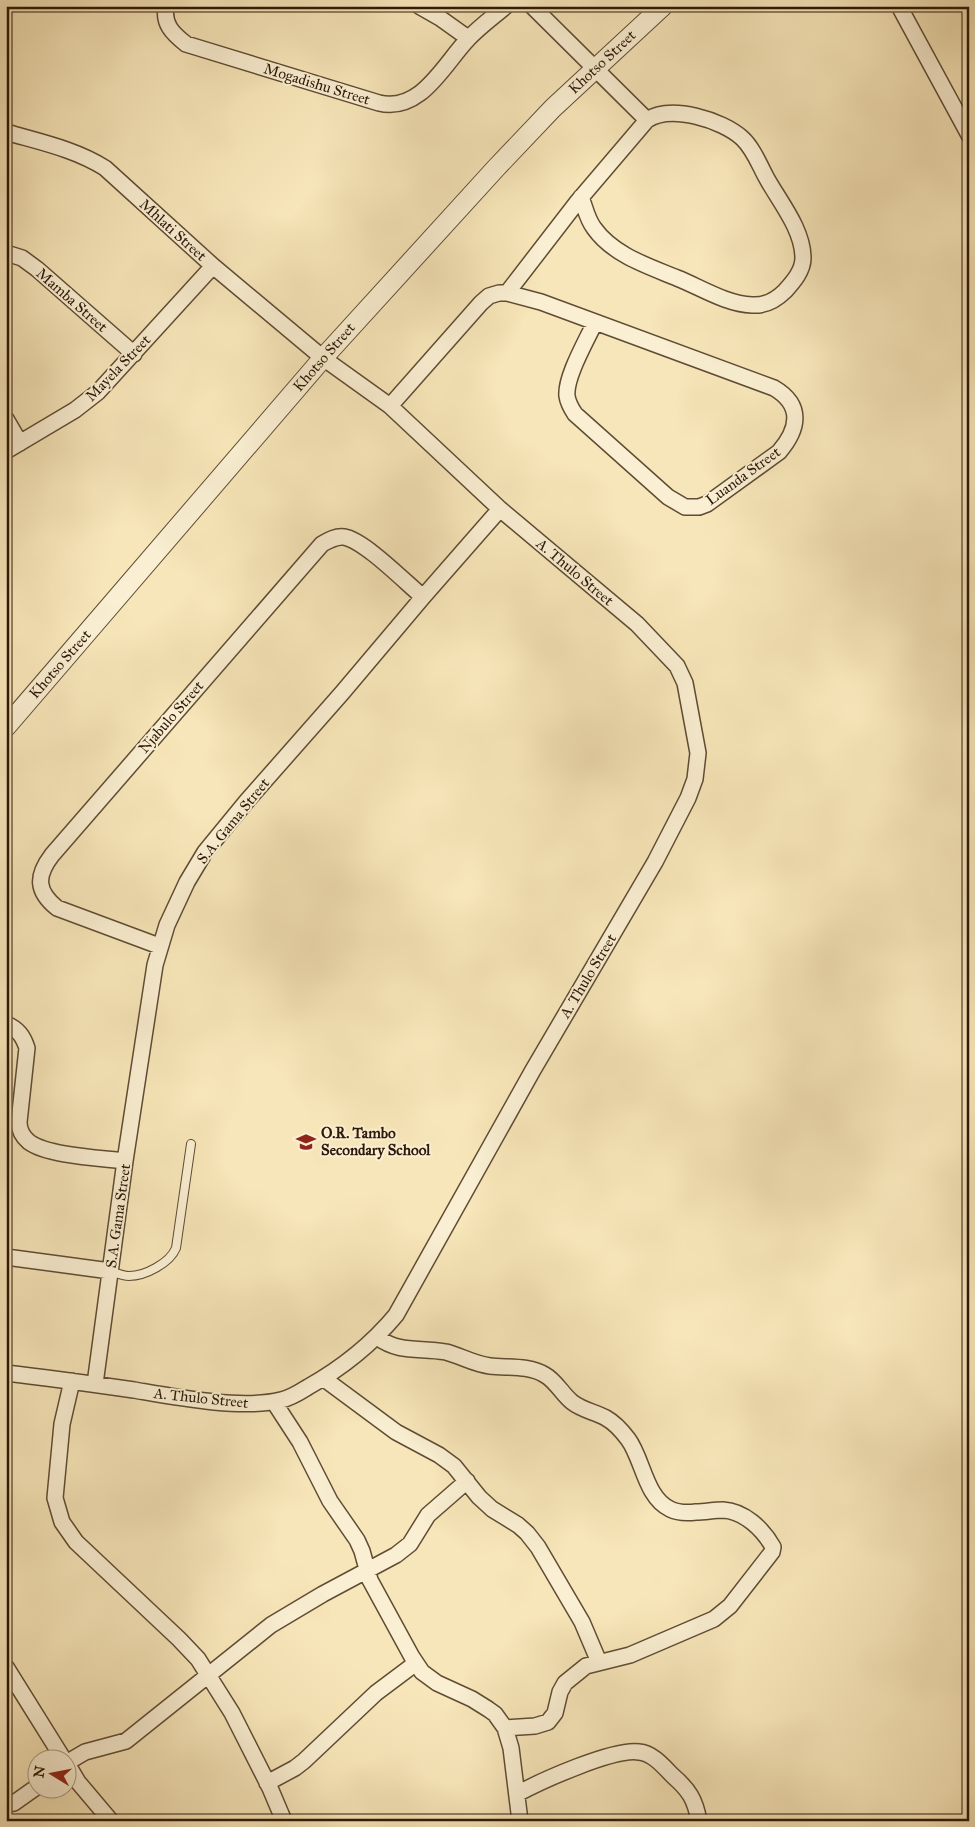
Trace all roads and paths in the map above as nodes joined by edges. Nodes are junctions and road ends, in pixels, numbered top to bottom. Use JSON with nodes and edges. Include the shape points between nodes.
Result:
{"nodes":[{"id":1,"x":166,"y":6,"type":"edge"},
{"id":2,"x":419,"y":6,"type":"edge"},
{"id":3,"x":506,"y":6,"type":"edge"},
{"id":4,"x":532,"y":6,"type":"edge"},
{"id":5,"x":663,"y":6,"type":"edge"},
{"id":6,"x":899,"y":6,"type":"edge"},
{"id":7,"x":468,"y":38,"type":"junction"},
{"id":8,"x":594,"y":68,"type":"junction"},
{"id":9,"x":647,"y":120,"type":"junction"},
{"id":10,"x":6,"y":132,"type":"edge"},
{"id":11,"x":969,"y":135,"type":"edge"},
{"id":12,"x":581,"y":197,"type":"junction"},
{"id":13,"x":6,"y":253,"type":"edge"},
{"id":14,"x":213,"y":266,"type":"junction"},
{"id":15,"x":507,"y":293,"type":"junction"},
{"id":16,"x":595,"y":322,"type":"junction"},
{"id":17,"x":134,"y":354,"type":"junction"},
{"id":18,"x":323,"y":358,"type":"junction"},
{"id":19,"x":390,"y":406,"type":"junction"},
{"id":20,"x":6,"y":419,"type":"edge"},
{"id":21,"x":20,"y":443,"type":"junction"},
{"id":22,"x":6,"y":451,"type":"edge"},
{"id":23,"x":500,"y":509,"type":"junction"},
{"id":24,"x":423,"y":597,"type":"junction"},
{"id":25,"x":6,"y":727,"type":"edge"},
{"id":26,"x":159,"y":946,"type":"junction"},
{"id":27,"x":6,"y":1024,"type":"edge"},
{"id":28,"x":191,"y":1144,"type":"dead end"},
{"id":29,"x":125,"y":1162,"type":"junction"},
{"id":30,"x":6,"y":1257,"type":"edge"},
{"id":31,"x":110,"y":1271,"type":"junction"},
{"id":32,"x":377,"y":1337,"type":"junction"},
{"id":33,"x":6,"y":1373,"type":"edge"},
{"id":34,"x":323,"y":1378,"type":"junction"},
{"id":35,"x":72,"y":1381,"type":"junction"},
{"id":36,"x":95,"y":1384,"type":"junction"},
{"id":37,"x":274,"y":1402,"type":"junction"},
{"id":38,"x":467,"y":1481,"type":"junction"},
{"id":39,"x":367,"y":1571,"type":"junction"},
{"id":40,"x":600,"y":1662,"type":"junction"},
{"id":41,"x":416,"y":1664,"type":"junction"},
{"id":42,"x":6,"y":1667,"type":"edge"},
{"id":43,"x":209,"y":1674,"type":"junction"},
{"id":44,"x":505,"y":1728,"type":"junction"},
{"id":45,"x":58,"y":1750,"type":"edge"},
{"id":46,"x":78,"y":1757,"type":"edge"},
{"id":47,"x":78,"y":1779,"type":"edge"},
{"id":48,"x":267,"y":1783,"type":"junction"},
{"id":49,"x":28,"y":1793,"type":"edge"},
{"id":50,"x":516,"y":1794,"type":"junction"},
{"id":51,"x":6,"y":1804,"type":"edge"},
{"id":52,"x":111,"y":1821,"type":"edge"},
{"id":53,"x":284,"y":1821,"type":"edge"},
{"id":54,"x":520,"y":1821,"type":"edge"},
{"id":55,"x":699,"y":1821,"type":"edge"}],
"edges":[{"from":1,"to":7,"type":"street","name":"Mogadishu Street","via":[[168,26],[186,44],[384,104],[401,104],[415,97]]},
{"from":2,"to":7,"type":"street"},
{"from":3,"to":7,"type":"street","name":"Mogadishu Street"},
{"from":4,"to":8,"type":"street"},
{"from":5,"to":8,"type":"street","name":"Khotso Street"},
{"from":6,"to":11,"type":"street"},
{"from":8,"to":9,"type":"street"},
{"from":8,"to":18,"type":"street","name":"Khotso Street","via":[[526,135]]},
{"from":9,"to":12,"type":"street"},
{"from":9,"to":12,"type":"street","via":[[660,114],[701,117],[730,129],[744,140],[790,217],[802,246],[802,266],[791,284],[781,295],[764,305],[750,305],[648,266],[619,252],[594,229]]},
{"from":10,"to":14,"type":"street","name":"Mhlati Street","via":[[74,152],[105,168]]},
{"from":12,"to":15,"type":"street"},
{"from":13,"to":17,"type":"street","name":"Mamba Street","via":[[33,265]]},
{"from":14,"to":17,"type":"street","name":"Mayela Street"},
{"from":14,"to":18,"type":"street","name":"Mhlati Street"},
{"from":15,"to":16,"type":"street","name":"Luanda Street"},
{"from":15,"to":19,"type":"street","via":[[494,293],[481,303]]},
{"from":16,"to":16,"type":"street","name":"Luanda Street","via":[[786,395],[795,416],[787,442],[779,452],[707,504],[680,505],[570,407],[567,399],[569,383]]},
{"from":17,"to":21,"type":"street","name":"Mayela Street","via":[[86,402]]},
{"from":18,"to":19,"type":"street","name":"A. Thulo Street"},
{"from":18,"to":25,"type":"street","name":"Khotso Street"},
{"from":19,"to":23,"type":"street","name":"A. Thulo Street"},
{"from":20,"to":21,"type":"street"},
{"from":21,"to":22,"type":"street","name":"Mayela Street"},
{"from":23,"to":24,"type":"street","name":"S.A. Gama Street"},
{"from":23,"to":32,"type":"street","name":"A. Thulo Street","via":[[637,624],[678,666],[685,683],[698,754],[697,768],[688,798],[655,862],[533,1070],[396,1315]]},
{"from":24,"to":26,"type":"street","name":"S.A. Gama Street","via":[[204,852]]},
{"from":24,"to":26,"type":"street","name":"Njabulo Street","via":[[356,542],[342,537],[322,544],[46,862],[41,871],[40,885],[46,898],[57,908]]},
{"from":26,"to":29,"type":"street","name":"S.A. Gama Street"},
{"from":27,"to":29,"type":"street","via":[[19,1032],[27,1048],[19,1122],[21,1133],[28,1141],[52,1151]]},
{"from":28,"to":31,"type":"lane","via":[[176,1248],[172,1256],[137,1275]]},
{"from":29,"to":31,"type":"street","name":"S.A. Gama Street"},
{"from":30,"to":31,"type":"street"},
{"from":31,"to":36,"type":"street","name":"S.A. Gama Street"},
{"from":32,"to":34,"type":"street","name":"A. Thulo Street","via":[[354,1358]]},
{"from":32,"to":40,"type":"street","via":[[400,1348],[438,1351],[480,1364],[544,1374],[570,1401],[610,1421],[621,1432],[632,1444],[648,1484],[668,1508],[683,1513],[724,1510],[740,1514],[756,1526],[772,1545],[772,1552],[730,1606],[714,1619],[656,1645]]},
{"from":33,"to":35,"type":"street","name":"A. Thulo Street"},
{"from":34,"to":37,"type":"street","name":"A. Thulo Street","via":[[288,1398]]},
{"from":34,"to":38,"type":"street","via":[[396,1432],[454,1466]]},
{"from":35,"to":36,"type":"street","name":"A. Thulo Street"},
{"from":35,"to":43,"type":"street","via":[[62,1424],[55,1498],[62,1522],[76,1542],[187,1647]]},
{"from":36,"to":37,"type":"street","name":"A. Thulo Street","via":[[198,1400]]},
{"from":37,"to":39,"type":"street","via":[[300,1442],[330,1501],[357,1540]]},
{"from":38,"to":39,"type":"street","via":[[428,1515],[410,1544]]},
{"from":38,"to":40,"type":"street","via":[[485,1503],[527,1533],[582,1622]]},
{"from":39,"to":41,"type":"street"},
{"from":39,"to":43,"type":"street","via":[[271,1625]]},
{"from":40,"to":44,"type":"street","via":[[586,1666],[565,1683],[555,1713],[548,1722]]},
{"from":41,"to":44,"type":"street","via":[[437,1683],[496,1714]]},
{"from":41,"to":48,"type":"street","via":[[376,1693],[299,1765]]},
{"from":42,"to":45,"type":"street"},
{"from":43,"to":46,"type":"street","via":[[126,1741]]},
{"from":43,"to":48,"type":"street"},
{"from":44,"to":50,"type":"street","via":[[511,1748]]},
{"from":47,"to":52,"type":"street"},
{"from":48,"to":53,"type":"street"},
{"from":49,"to":51,"type":"street","via":[[14,1803]]},
{"from":50,"to":54,"type":"street"},
{"from":50,"to":55,"type":"street","via":[[578,1767],[620,1754],[640,1752],[655,1759],[686,1787],[695,1802]]}]}
